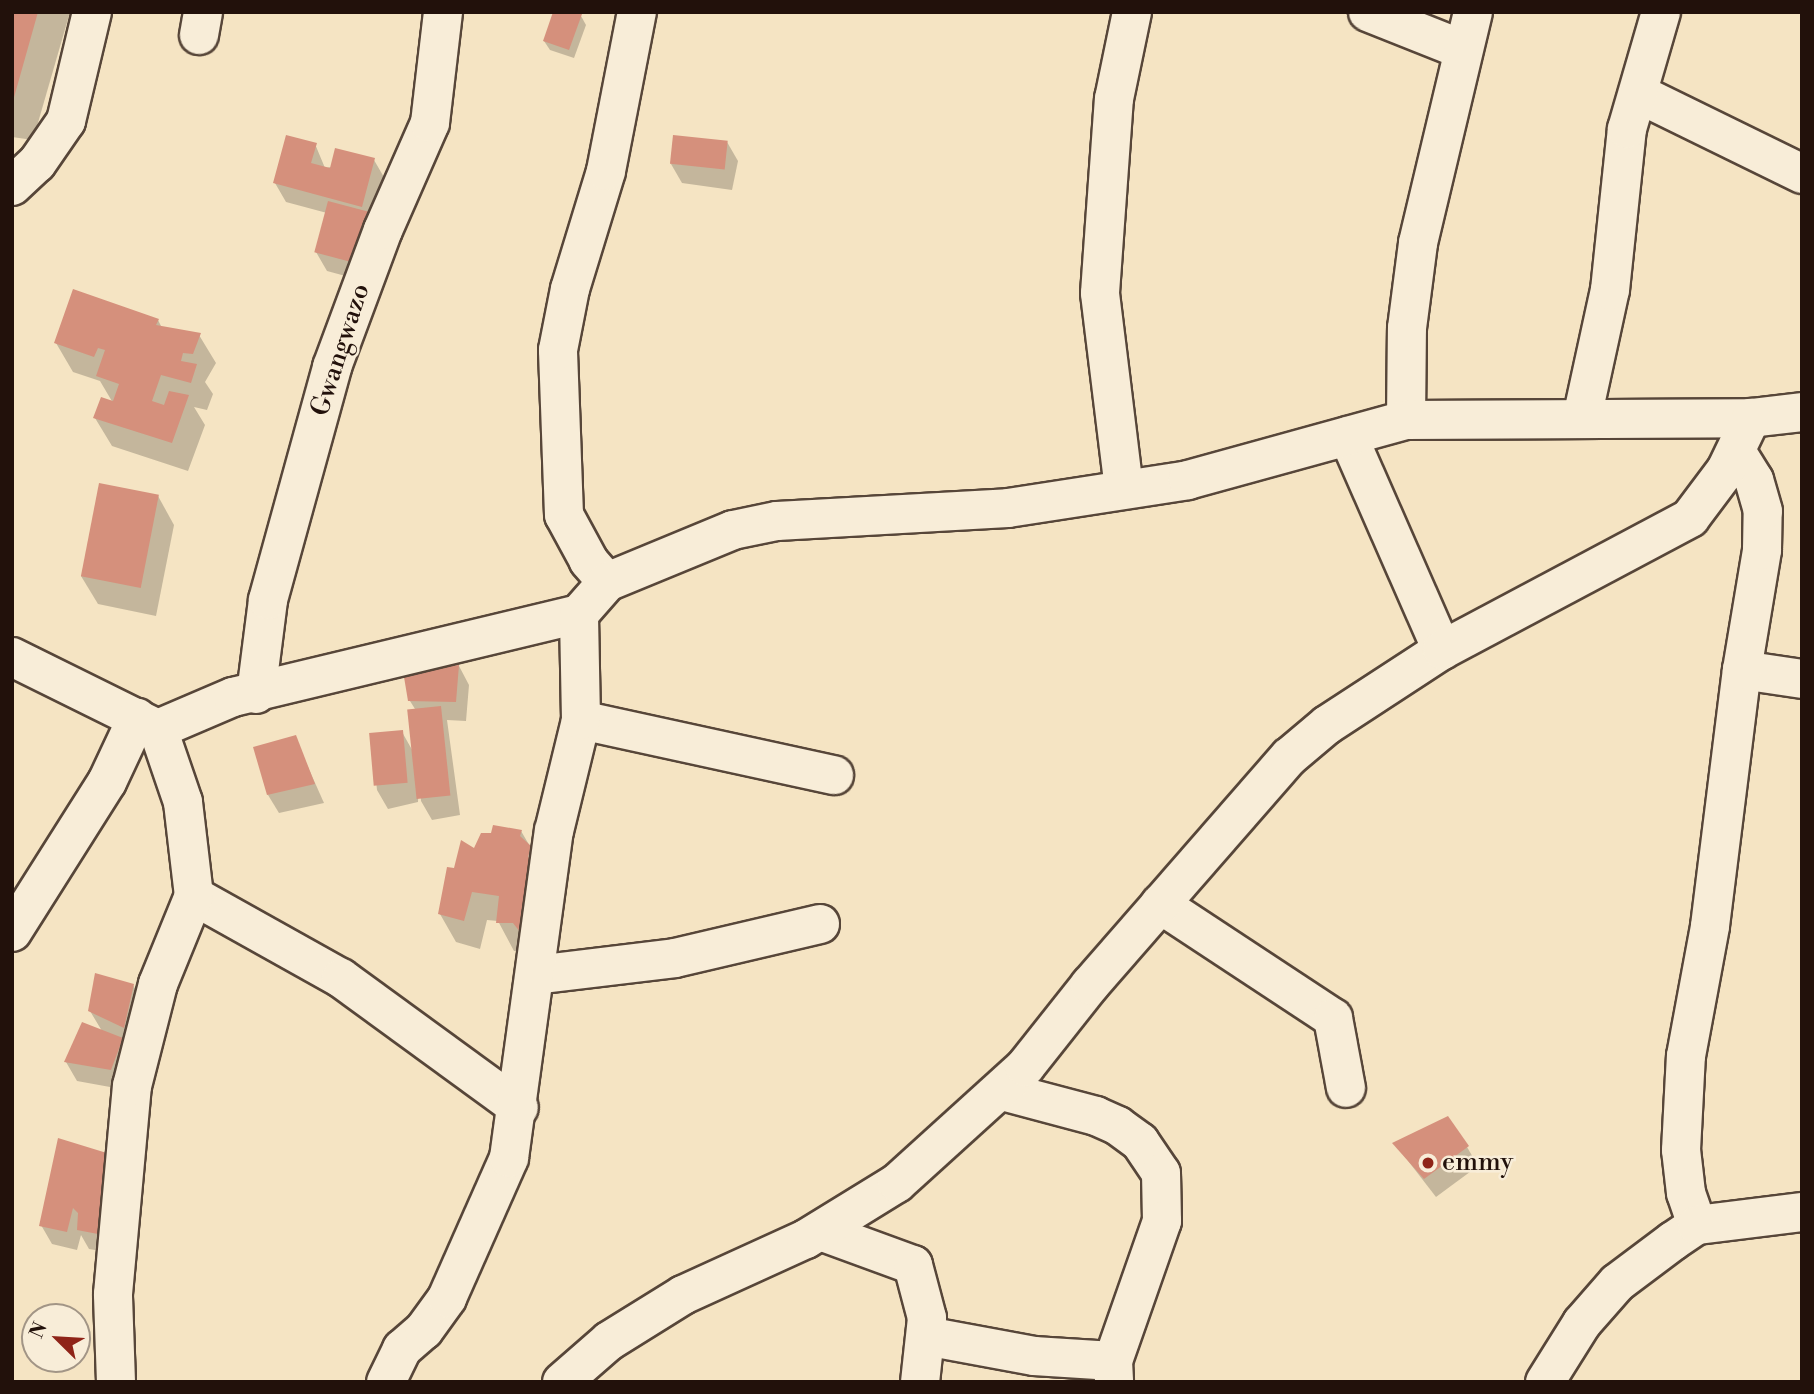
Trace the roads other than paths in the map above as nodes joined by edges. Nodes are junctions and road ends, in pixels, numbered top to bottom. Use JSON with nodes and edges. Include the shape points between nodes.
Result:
{"nodes":[{"id":1,"x":92,"y":12,"type":"edge"},
{"id":2,"x":443,"y":12,"type":"edge"},
{"id":3,"x":637,"y":12,"type":"edge"},
{"id":4,"x":1132,"y":12,"type":"edge"},
{"id":5,"x":1368,"y":12,"type":"edge"},
{"id":6,"x":1473,"y":12,"type":"edge"},
{"id":7,"x":1661,"y":12,"type":"edge"},
{"id":8,"x":1461,"y":49,"type":"junction"},
{"id":9,"x":1639,"y":94,"type":"junction"},
{"id":10,"x":1802,"y":174,"type":"edge"},
{"id":11,"x":12,"y":186,"type":"edge"},
{"id":12,"x":1802,"y":412,"type":"edge"},
{"id":13,"x":1582,"y":418,"type":"junction"},
{"id":14,"x":1406,"y":419,"type":"junction"},
{"id":15,"x":1744,"y":434,"type":"junction"},
{"id":16,"x":1348,"y":436,"type":"junction"},
{"id":17,"x":1124,"y":489,"type":"junction"},
{"id":18,"x":607,"y":582,"type":"junction"},
{"id":19,"x":579,"y":614,"type":"junction"},
{"id":20,"x":1442,"y":650,"type":"junction"},
{"id":21,"x":12,"y":657,"type":"edge"},
{"id":22,"x":1742,"y":670,"type":"junction"},
{"id":23,"x":1802,"y":679,"type":"edge"},
{"id":24,"x":256,"y":694,"type":"junction"},
{"id":25,"x":581,"y":720,"type":"junction"},
{"id":26,"x":148,"y":724,"type":"junction"},
{"id":27,"x":834,"y":775,"type":"dead end"},
{"id":28,"x":194,"y":896,"type":"junction"},
{"id":29,"x":1160,"y":904,"type":"junction"},
{"id":30,"x":820,"y":924,"type":"dead end"},
{"id":31,"x":12,"y":932,"type":"edge"},
{"id":32,"x":535,"y":975,"type":"junction"},
{"id":33,"x":1346,"y":1088,"type":"dead end"},
{"id":34,"x":1002,"y":1091,"type":"junction"},
{"id":35,"x":519,"y":1108,"type":"junction"},
{"id":36,"x":1802,"y":1212,"type":"edge"},
{"id":37,"x":1697,"y":1225,"type":"junction"},
{"id":38,"x":820,"y":1231,"type":"junction"},
{"id":39,"x":926,"y":1336,"type":"junction"},
{"id":40,"x":1114,"y":1371,"type":"edge"},
{"id":41,"x":116,"y":1382,"type":"edge"},
{"id":42,"x":386,"y":1382,"type":"edge"},
{"id":43,"x":562,"y":1382,"type":"edge"},
{"id":44,"x":920,"y":1382,"type":"edge"},
{"id":45,"x":1545,"y":1382,"type":"edge"}],
"edges":[{"from":1,"to":11,"type":"street","via":[[66,121],[37,163]]},
{"from":2,"to":24,"type":"street","name":"Gwangwazo","via":[[430,123],[379,240],[332,367],[268,600]]},
{"from":3,"to":18,"type":"street","via":[[606,171],[570,289],[558,350],[564,515],[589,561]]},
{"from":4,"to":17,"type":"street","via":[[1114,99],[1100,293]]},
{"from":5,"to":8,"type":"street"},
{"from":6,"to":8,"type":"street"},
{"from":7,"to":9,"type":"street"},
{"from":8,"to":14,"type":"street","via":[[1418,243],[1406,328]]},
{"from":9,"to":10,"type":"street"},
{"from":9,"to":13,"type":"street","via":[[1627,129],[1610,290]]},
{"from":12,"to":15,"type":"street"},
{"from":13,"to":14,"type":"street"},
{"from":13,"to":15,"type":"street"},
{"from":14,"to":16,"type":"street"},
{"from":15,"to":20,"type":"street","via":[[1709,497],[1690,518]]},
{"from":15,"to":22,"type":"street","via":[[1763,511],[1756,604]]},
{"from":16,"to":17,"type":"street","via":[[1188,480]]},
{"from":16,"to":20,"type":"street"},
{"from":17,"to":18,"type":"street","via":[[1008,508],[766,523],[733,530]]},
{"from":18,"to":19,"type":"street"},
{"from":19,"to":24,"type":"street"},
{"from":19,"to":25,"type":"street"},
{"from":20,"to":29,"type":"street","via":[[1337,717],[1289,757]]},
{"from":21,"to":26,"type":"street"},
{"from":22,"to":23,"type":"street"},
{"from":22,"to":37,"type":"street","via":[[1714,898],[1686,1056],[1681,1150],[1686,1193]]},
{"from":24,"to":26,"type":"street"},
{"from":25,"to":27,"type":"street"},
{"from":25,"to":32,"type":"street","via":[[554,831]]},
{"from":26,"to":28,"type":"street","via":[[183,802]]},
{"from":26,"to":31,"type":"street"},
{"from":28,"to":35,"type":"street","via":[[341,978]]},
{"from":28,"to":41,"type":"street","via":[[158,984],[132,1086],[113,1294]]},
{"from":29,"to":33,"type":"street","via":[[1333,1018]]},
{"from":29,"to":34,"type":"street"},
{"from":30,"to":32,"type":"street","via":[[676,958]]},
{"from":32,"to":35,"type":"street"},
{"from":34,"to":38,"type":"street","via":[[897,1183]]},
{"from":34,"to":40,"type":"street","via":[[1118,1126],[1140,1142],[1161,1173],[1162,1221]]},
{"from":35,"to":42,"type":"street","via":[[509,1158],[466,1260],[447,1298],[424,1330],[402,1349]]},
{"from":36,"to":37,"type":"street"},
{"from":37,"to":45,"type":"street","via":[[1618,1283],[1575,1332]]},
{"from":38,"to":39,"type":"street","via":[[913,1265],[922,1293]]},
{"from":38,"to":43,"type":"street","via":[[683,1295],[609,1341]]},
{"from":39,"to":40,"type":"street"},
{"from":39,"to":44,"type":"street"}]}
